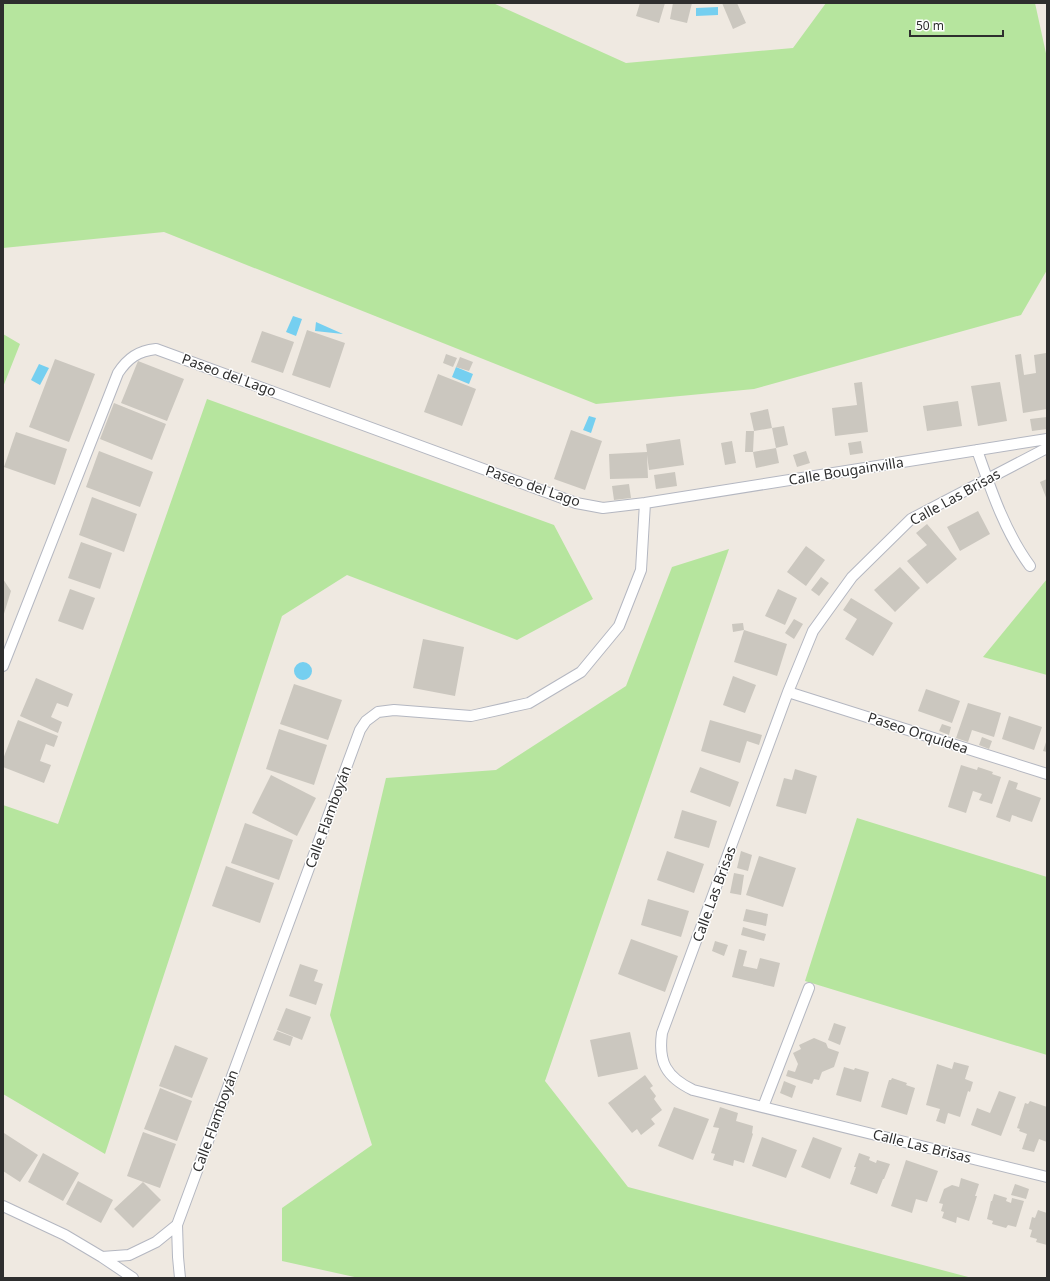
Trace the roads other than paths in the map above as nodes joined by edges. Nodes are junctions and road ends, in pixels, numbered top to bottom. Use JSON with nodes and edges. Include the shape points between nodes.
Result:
{"nodes":[{"id":1,"x":1047,"y":439,"type":"edge"},
{"id":2,"x":1047,"y":448,"type":"edge"},
{"id":3,"x":977,"y":450,"type":"junction"},
{"id":4,"x":987,"y":479,"type":"junction"},
{"id":5,"x":645,"y":503,"type":"junction"},
{"id":6,"x":1030,"y":566,"type":"dead end"},
{"id":7,"x":3,"y":666,"type":"edge"},
{"id":8,"x":788,"y":692,"type":"junction"},
{"id":9,"x":1047,"y":774,"type":"edge"},
{"id":10,"x":809,"y":988,"type":"dead end"},
{"id":11,"x":763,"y":1107,"type":"junction"},
{"id":12,"x":1047,"y":1177,"type":"edge"},
{"id":13,"x":3,"y":1206,"type":"edge"},
{"id":14,"x":177,"y":1225,"type":"junction"},
{"id":15,"x":102,"y":1257,"type":"junction"},
{"id":16,"x":133,"y":1278,"type":"edge"},
{"id":17,"x":180,"y":1278,"type":"edge"}],
"edges":[{"from":1,"to":3,"type":"street","name":"Calle Bougainvilla"},
{"from":2,"to":4,"type":"street","name":"Calle Las Brisas"},
{"from":3,"to":4,"type":"street"},
{"from":3,"to":5,"type":"street","name":"Calle Bougainvilla"},
{"from":4,"to":6,"type":"street","via":[[1018,551]]},
{"from":4,"to":8,"type":"street","name":"Calle Las Brisas","via":[[911,519],[852,577],[813,631]]},
{"from":5,"to":7,"type":"street","name":"Paseo del Lago","via":[[603,508],[576,503],[156,349],[144,350],[124,363],[118,373]]},
{"from":5,"to":14,"type":"street","name":"Calle Flamboyán","via":[[641,570],[619,626],[581,672],[530,703],[471,716],[394,710],[378,712],[366,721],[360,730]]},
{"from":8,"to":9,"type":"street","name":"Paseo Orquídea"},
{"from":8,"to":11,"type":"street","name":"Calle Las Brisas","via":[[662,1032],[660,1047],[662,1061],[669,1074],[680,1084],[692,1090]]},
{"from":10,"to":11,"type":"street"},
{"from":11,"to":12,"type":"street","name":"Calle Las Brisas"},
{"from":13,"to":15,"type":"street","via":[[65,1235]]},
{"from":14,"to":15,"type":"street","via":[[156,1242],[129,1254]]},
{"from":14,"to":17,"type":"street"},
{"from":15,"to":16,"type":"street"}]}
